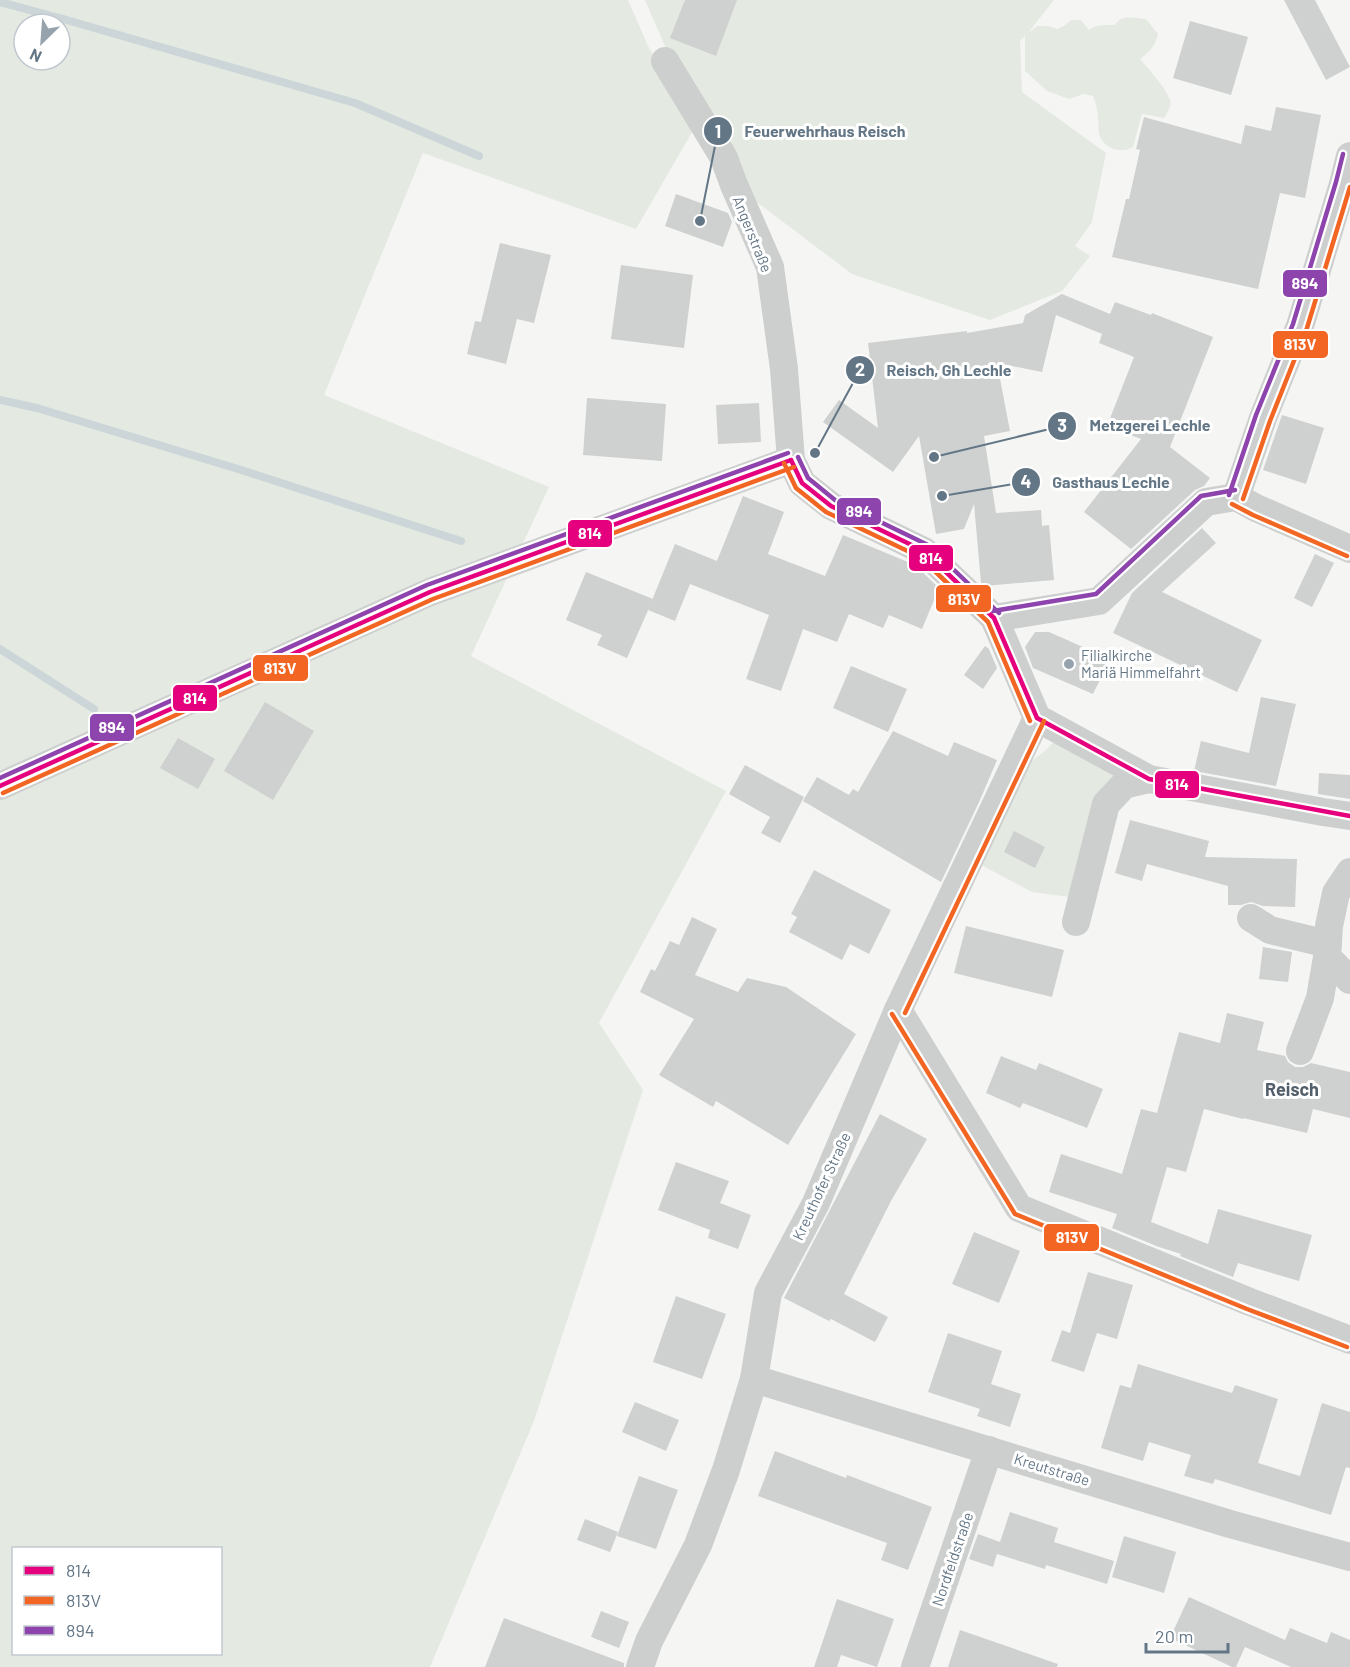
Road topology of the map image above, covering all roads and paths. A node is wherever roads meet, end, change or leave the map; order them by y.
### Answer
1 (665, 61) dead end
2 (1350, 156) edge
3 (791, 460) junction
4 (1236, 497) junction
5 (1350, 549) edge
6 (994, 618) junction
7 (1037, 718) junction
8 (1149, 779) junction
9 (0, 786) edge
10 (1350, 816) edge
11 (1350, 872) edge
12 (1251, 918) dead end
13 (1076, 922) dead end
14 (1327, 951) junction
15 (1350, 980) edge
16 (898, 1010) junction
17 (1300, 1051) dead end
18 (1350, 1340) edge
19 (754, 1379) junction
20 (989, 1450) junction
21 (1350, 1557) edge
22 (640, 1667) edge
23 (915, 1667) edge

1 - 3 street, Angerstraße
2 - 4 street
3 - 6 street
3 - 9 street
4 - 5 street
4 - 6 street
6 - 7 street
7 - 8 street
7 - 16 street, Kreuthofer Straße
8 - 10 street
8 - 13 street
11 - 14 street
12 - 14 street
14 - 15 street
14 - 17 street
16 - 18 street
16 - 19 street, Kreuthofer Straße
19 - 20 street, Kreutstraße
19 - 22 street, Kreuthofer Straße
20 - 21 street, Kreutstraße
20 - 23 street, Nordfeldstraße

